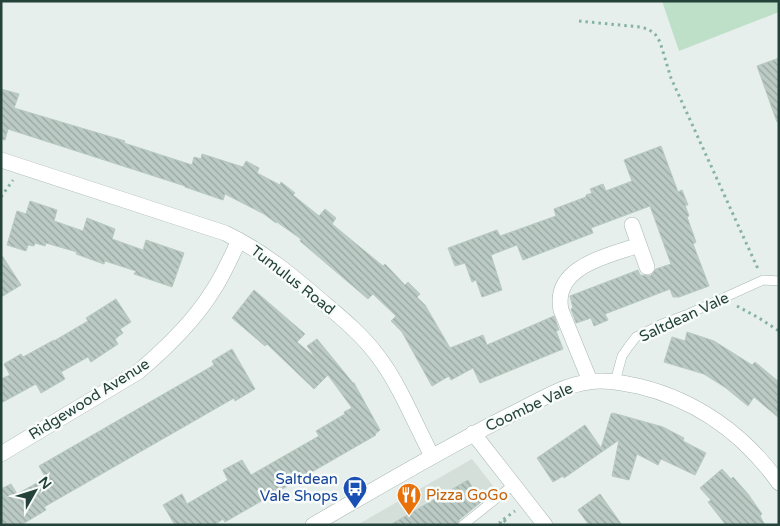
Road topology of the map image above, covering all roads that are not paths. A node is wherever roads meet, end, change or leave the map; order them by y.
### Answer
1 (3, 165) edge
2 (632, 225) dead end
3 (239, 240) junction
4 (639, 245) junction
5 (647, 267) dead end
6 (779, 281) edge
7 (590, 381) junction
8 (615, 382) junction
9 (473, 434) junction
10 (1, 454) edge
11 (432, 456) junction
12 (779, 483) edge
13 (513, 485) junction
14 (314, 524) edge
15 (464, 525) edge
16 (545, 525) edge

1 - 3 street, Tumulus Road
2 - 4 street
3 - 10 street, Ridgewood Avenue
3 - 11 street, Tumulus Road
4 - 5 street
4 - 7 street
6 - 8 lane, Saltdean Vale
7 - 8 street, Coombe Vale
7 - 9 street, Coombe Vale
8 - 12 street, Coombe Vale
9 - 11 street, Coombe Vale
9 - 13 street
11 - 14 street
13 - 15 lane
13 - 16 street

